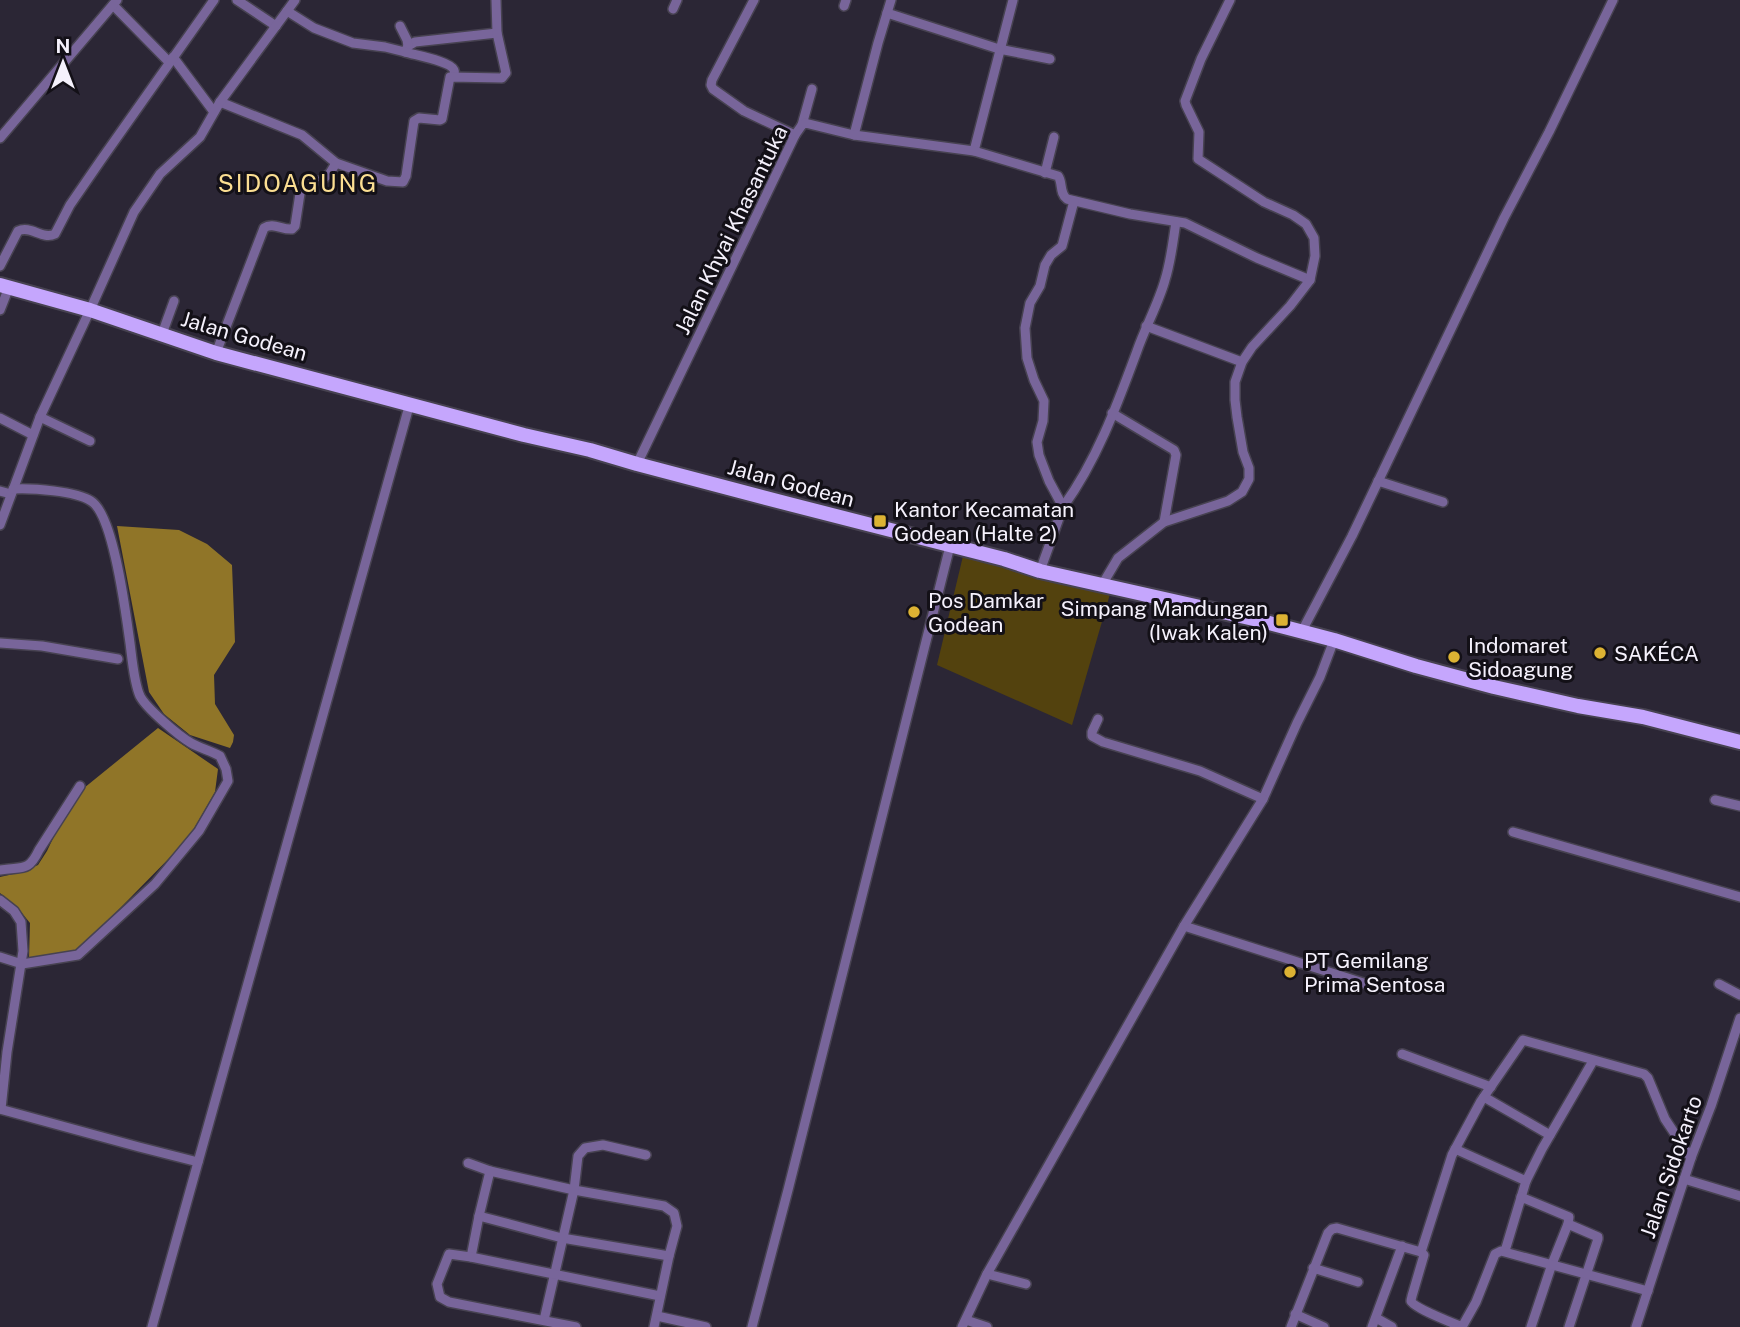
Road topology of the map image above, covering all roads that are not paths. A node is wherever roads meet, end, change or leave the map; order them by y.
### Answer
1 (214, 0) edge
2 (237, 0) edge
3 (295, 0) edge
4 (496, 0) edge
5 (754, 0) edge
6 (891, 0) edge
7 (1013, 0) edge
8 (1230, 0) edge
9 (1613, 0) edge
10 (115, 2) edge
11 (287, 11) junction
12 (887, 13) junction
13 (276, 26) junction
14 (400, 26) dead end
15 (497, 33) junction
16 (406, 49) junction
17 (999, 49) junction
18 (171, 60) junction
19 (1050, 60) dead end
20 (454, 76) junction
21 (812, 89) dead end
22 (220, 102) junction
23 (214, 112) junction
24 (802, 125) junction
25 (796, 135) junction
26 (854, 135) junction
27 (1054, 137) dead end
28 (0, 138) edge
29 (974, 151) junction
30 (336, 163) junction
31 (1045, 173) junction
32 (1074, 201) junction
33 (1177, 222) junction
34 (0, 266) edge
35 (1310, 279) junction
36 (4, 286) edge
37 (174, 301) dead end
38 (0, 310) edge
39 (90, 310) junction
40 (1146, 326) junction
41 (162, 334) junction
42 (216, 353) junction
43 (1242, 362) junction
44 (410, 403) junction
45 (1112, 413) junction
46 (40, 417) junction
47 (0, 418) edge
48 (33, 435) junction
49 (90, 441) dead end
50 (637, 464) junction
51 (1378, 481) junction
52 (0, 491) edge
53 (12, 492) junction
54 (1444, 502) dead end
55 (1063, 507) junction
56 (1164, 522) junction
57 (0, 525) edge
58 (950, 546) junction
59 (1041, 571) junction
60 (1102, 585) junction
61 (1303, 631) junction
62 (1334, 640) junction
63 (0, 643) edge
64 (118, 659) dead end
65 (1098, 719) dead end
66 (1740, 742) edge
67 (80, 786) dead end
68 (1263, 799) junction
69 (1715, 800) dead end
70 (1740, 806) edge
71 (1513, 832) dead end
72 (0, 870) edge
73 (1740, 897) edge
74 (0, 900) edge
75 (1184, 926) junction
76 (0, 957) edge
77 (22, 964) junction
78 (1719, 985) dead end
79 (1378, 988) dead end
80 (1740, 995) edge
81 (1740, 1018) edge
82 (4, 1051) edge
83 (1402, 1054) dead end
84 (1593, 1061) junction
85 (1491, 1087) junction
86 (1484, 1097) junction
87 (1, 1109) edge
88 (1550, 1135) junction
89 (1455, 1149) junction
90 (646, 1155) dead end
91 (1691, 1158) junction
92 (198, 1162) junction
93 (468, 1163) dead end
94 (490, 1171) junction
95 (1684, 1179) junction
96 (1526, 1181) junction
97 (574, 1190) junction
98 (1740, 1196) edge
99 (1521, 1197) junction
100 (479, 1216) junction
101 (1568, 1224) junction
102 (562, 1238) junction
103 (1402, 1246) junction
104 (1505, 1251) junction
105 (1421, 1252) junction
106 (669, 1256) junction
107 (471, 1257) junction
108 (1552, 1264) junction
109 (1313, 1268) junction
110 (1586, 1273) junction
111 (987, 1274) junction
112 (555, 1275) junction
113 (1357, 1282) dead end
114 (1026, 1284) dead end
115 (1648, 1290) junction
116 (660, 1296) junction
117 (1295, 1314) junction
118 (657, 1315) junction
119 (544, 1320) junction
120 (1374, 1322) edge
121 (964, 1324) edge
122 (152, 1327) edge
123 (576, 1327) edge
124 (654, 1327) edge
125 (706, 1327) edge
126 (752, 1327) edge
127 (987, 1327) edge
128 (1291, 1327) edge
129 (1324, 1327) edge
130 (1392, 1327) edge
131 (1462, 1327) edge
132 (1531, 1327) edge
133 (1569, 1327) edge
134 (1636, 1327) edge

1 - 18 street
2 - 13 street
3 - 11 street
4 - 15 street
5 - 25 street
6 - 12 street
7 - 17 street
8 - 35 street
9 - 51 street
10 - 18 street
10 - 28 street
11 - 13 street
11 - 16 street
12 - 17 street
12 - 26 street
13 - 22 street
14 - 16 street
15 - 16 street
15 - 20 street
16 - 20 street
17 - 19 street
17 - 29 street
18 - 23 street
18 - 34 street
20 - 30 street
21 - 24 street
22 - 23 street
22 - 30 street
23 - 39 street
24 - 25 street, Jalan Khyai Khasantuka
24 - 26 street, Jalan Khyai Khasantuka
25 - 50 street, Jalan Khyai Khasantuka
26 - 29 street, Jalan Khyai Khasantuka
27 - 31 street
29 - 31 street, Jalan Khyai Khasantuka
30 - 42 street
31 - 32 street
32 - 33 street
32 - 55 street
33 - 35 street
33 - 40 street
35 - 43 street
36 - 38 street
36 - 39 main road, Jalan Godean
37 - 41 street
39 - 41 main road, Jalan Godean
39 - 46 street
40 - 43 street
40 - 45 street
41 - 42 main road, Jalan Godean
42 - 44 main road, Jalan Godean
43 - 56 street
44 - 50 main road, Jalan Godean
44 - 92 street
45 - 55 street
45 - 56 street
46 - 48 street
46 - 49 street
47 - 48 street
48 - 53 street
50 - 58 main road, Jalan Godean
51 - 54 street
51 - 61 street
52 - 53 street
53 - 57 street
53 - 77 street
55 - 59 street
56 - 60 street
58 - 59 main road, Jalan Godean
58 - 126 street
59 - 60 main road, Jalan Godean
60 - 61 main road, Jalan Godean
61 - 62 main road, Jalan Godean
62 - 66 main road, Jalan Godean
62 - 68 street
63 - 64 street
65 - 68 street
67 - 72 street
68 - 75 street
69 - 70 street
71 - 73 street
74 - 77 street
75 - 79 street
75 - 111 street
76 - 77 street
77 - 82 street
78 - 80 street
81 - 91 street, Jalan Sidokarto
82 - 87 street
83 - 85 street
84 - 85 street
84 - 88 street
84 - 91 street
85 - 86 street
86 - 88 street
86 - 89 street
87 - 92 street
88 - 96 street
89 - 96 street
89 - 105 street
90 - 97 street
91 - 95 street, Jalan Sidokarto
92 - 122 street
93 - 94 street
94 - 97 street
94 - 100 street
95 - 98 street
95 - 115 street, Jalan Sidokarto
96 - 99 street
97 - 102 street
97 - 106 street
99 - 101 street
99 - 104 street
100 - 102 street
100 - 107 street
101 - 108 street
101 - 110 street
102 - 106 street
102 - 112 street
103 - 105 street
103 - 109 street
103 - 120 street
104 - 108 street
104 - 131 street
105 - 131 street
106 - 116 street
107 - 112 street
107 - 119 street
108 - 110 street
108 - 132 street
109 - 113 street
109 - 117 street
110 - 115 street
110 - 133 street
111 - 114 street
111 - 121 street
112 - 116 street
112 - 119 street
115 - 134 street, Jalan Sidokarto
116 - 118 street
117 - 128 street
117 - 129 street
118 - 124 street
118 - 125 street
119 - 123 street
120 - 130 street
121 - 127 street

